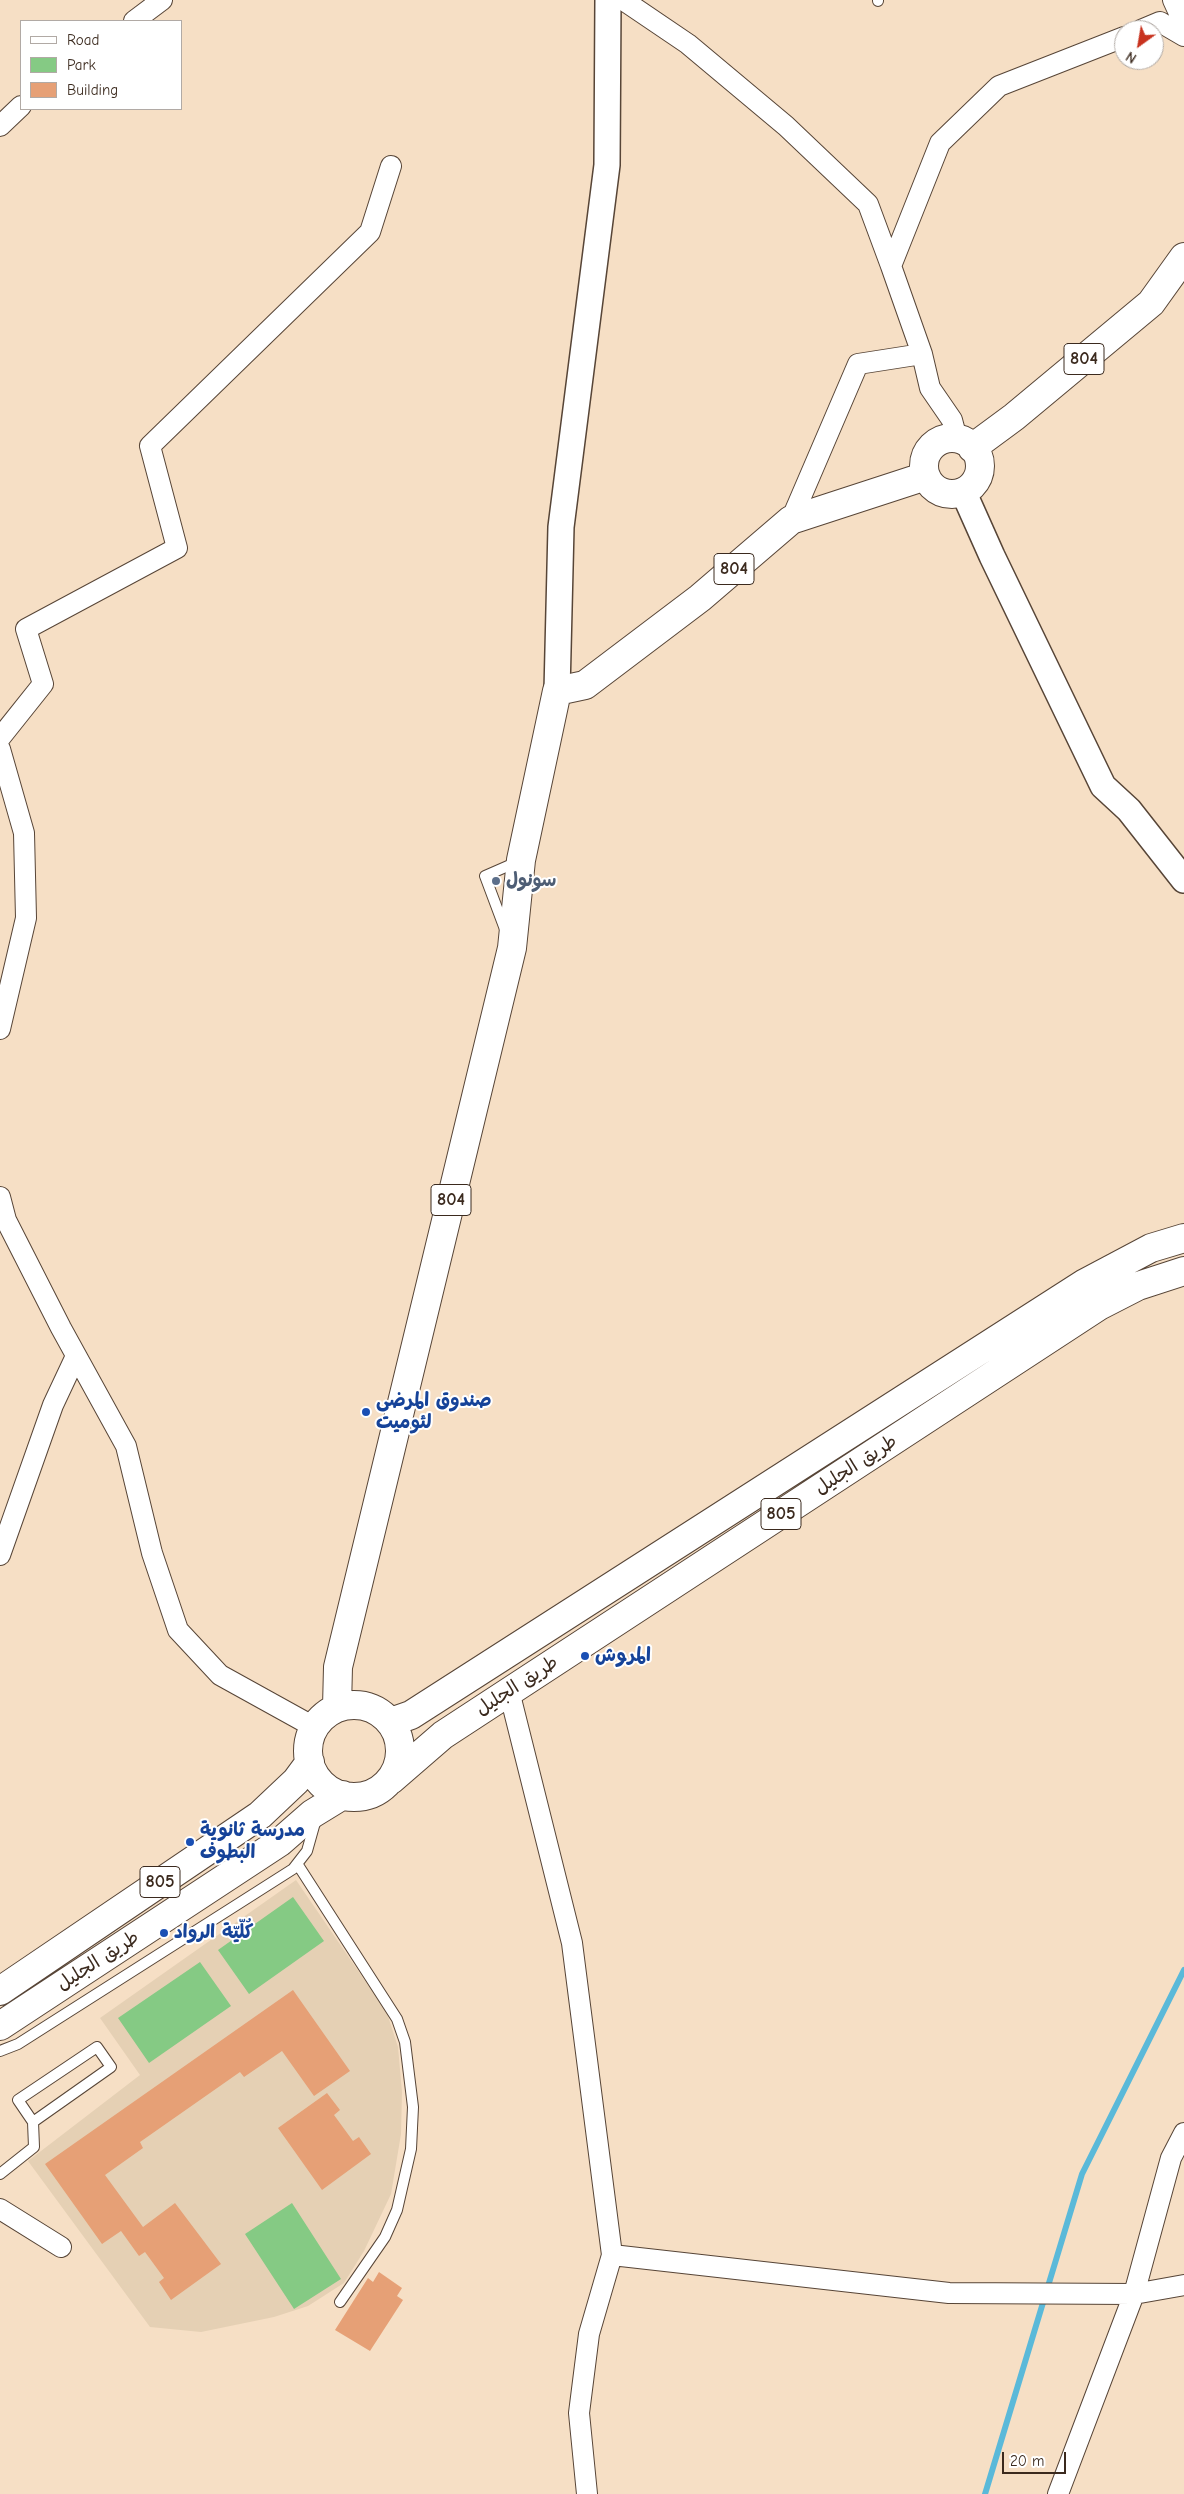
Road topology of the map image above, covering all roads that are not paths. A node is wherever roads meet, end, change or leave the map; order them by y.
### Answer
1 (162, 0) edge
2 (608, 0) edge
3 (623, 0) edge
4 (1172, 0) edge
5 (135, 20) edge
6 (1164, 24) edge
7 (1184, 24) edge
8 (1184, 36) edge
9 (1114, 41) edge
10 (20, 107) edge
11 (0, 126) edge
12 (391, 166) dead end
13 (1184, 257) edge
14 (891, 266) junction
15 (922, 354) junction
16 (965, 444) junction
17 (926, 476) junction
18 (963, 492) junction
19 (790, 520) junction
20 (557, 691) junction
21 (0, 738) edge
22 (0, 749) edge
23 (1184, 880) edge
24 (0, 1029) edge
25 (0, 1197) edge
26 (1184, 1238) edge
27 (1184, 1271) edge
28 (76, 1356) junction
29 (0, 1554) edge
30 (510, 1691) junction
31 (337, 1707) junction
32 (391, 1722) junction
33 (314, 1727) junction
34 (310, 1762) junction
35 (390, 1780) junction
36 (343, 1795) junction
37 (319, 1809) junction
38 (298, 1865) junction
39 (0, 1990) edge
40 (0, 2026) edge
41 (0, 2051) edge
42 (33, 2122) junction
43 (1184, 2133) edge
44 (0, 2174) edge
45 (0, 2209) edge
46 (61, 2247) dead end
47 (612, 2255) junction
48 (1184, 2285) edge
49 (1134, 2294) junction
50 (340, 2302) dead end
51 (587, 2494) edge
52 (1058, 2494) edge

1 - 5 street
2 - 20 street
3 - 14 street
4 - 7 street
6 - 8 street
9 - 14 street
10 - 11 street
12 - 21 street
13 - 16 main road, 804
14 - 15 street
15 - 16 street
15 - 19 street
16 - 17 main road, 804
16 - 18 main road
17 - 18 main road
17 - 19 main road, 804
18 - 23 street
19 - 20 main road, 804
20 - 31 main road, 804
22 - 24 street
25 - 28 street
26 - 32 main road, طريق الجليل / 805
27 - 30 main road, طريق الجليل / 805
28 - 29 street
28 - 33 street
30 - 35 main road, طريق الجليل / 805
30 - 47 street
31 - 32 main road
31 - 33 main road
32 - 35 main road
33 - 34 main road, 805
34 - 36 main road, 805
34 - 39 main road, طريق الجليل / 805
35 - 36 main road, 805
36 - 37 main road, طريق الجليل / 805
37 - 38 lane
37 - 40 main road, طريق الجليل / 805
38 - 41 lane
38 - 50 lane
42 - 42 lane
42 - 44 lane
43 - 49 street
45 - 46 street
47 - 49 street
47 - 51 street
48 - 49 street
49 - 52 street

